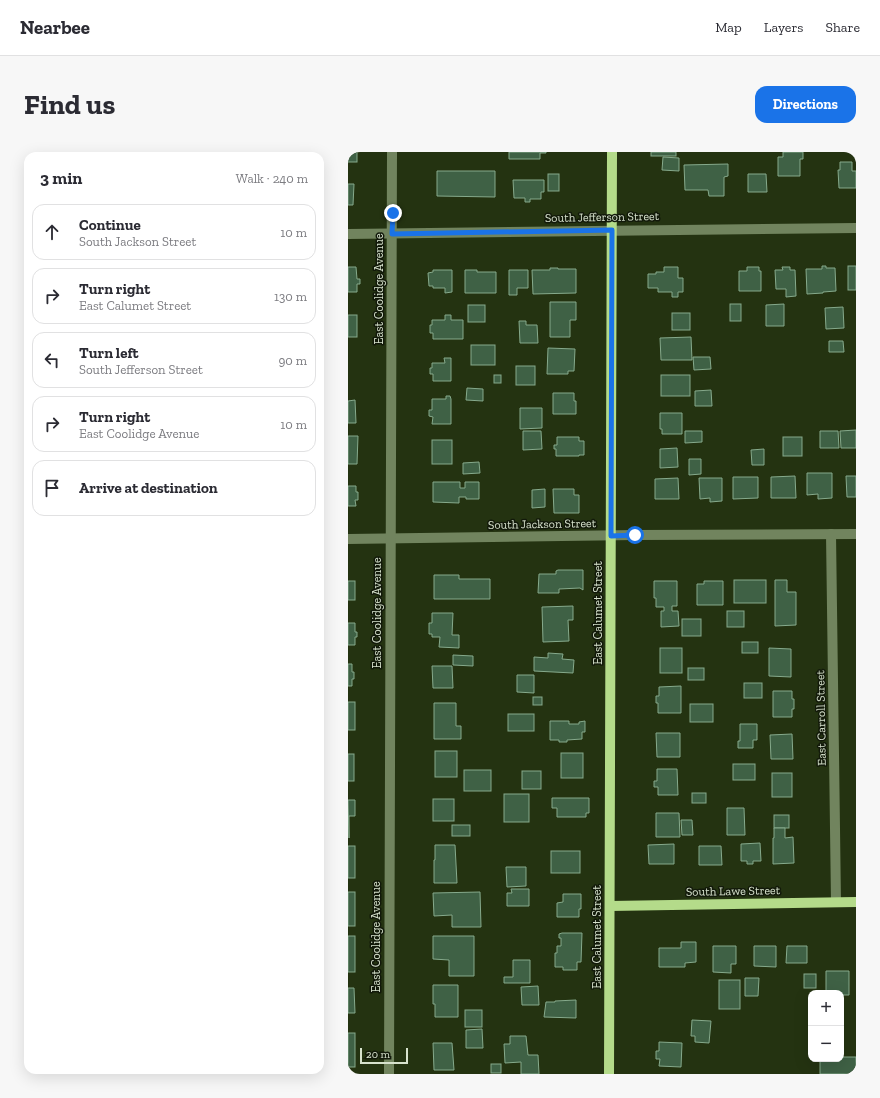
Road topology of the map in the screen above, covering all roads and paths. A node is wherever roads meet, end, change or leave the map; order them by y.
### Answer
1 (392, 152) edge
2 (612, 152) edge
3 (856, 228) edge
4 (612, 230) junction
5 (348, 234) edge
6 (392, 234) junction
7 (831, 534) junction
8 (856, 534) edge
9 (611, 536) junction
10 (391, 539) junction
11 (348, 540) edge
12 (836, 902) junction
13 (856, 902) edge
14 (610, 906) junction
15 (389, 1074) edge
16 (609, 1074) edge

1 - 6 street, East Coolidge Avenue
2 - 4 main road, East Calumet Street
3 - 4 street, South Jefferson Street
4 - 6 street, South Jefferson Street
4 - 9 main road, East Calumet Street
5 - 6 street, South Jefferson Street
6 - 10 street, East Coolidge Avenue
7 - 8 street, South Jackson Street
7 - 9 street, South Jackson Street
7 - 12 street, East Carroll Street
9 - 10 street, South Jackson Street
9 - 14 main road, East Calumet Street
10 - 11 street, South Jackson Street
10 - 15 street, East Coolidge Avenue
12 - 13 main road, South Lawe Street
12 - 14 main road, South Lawe Street
14 - 16 main road, East Calumet Street

